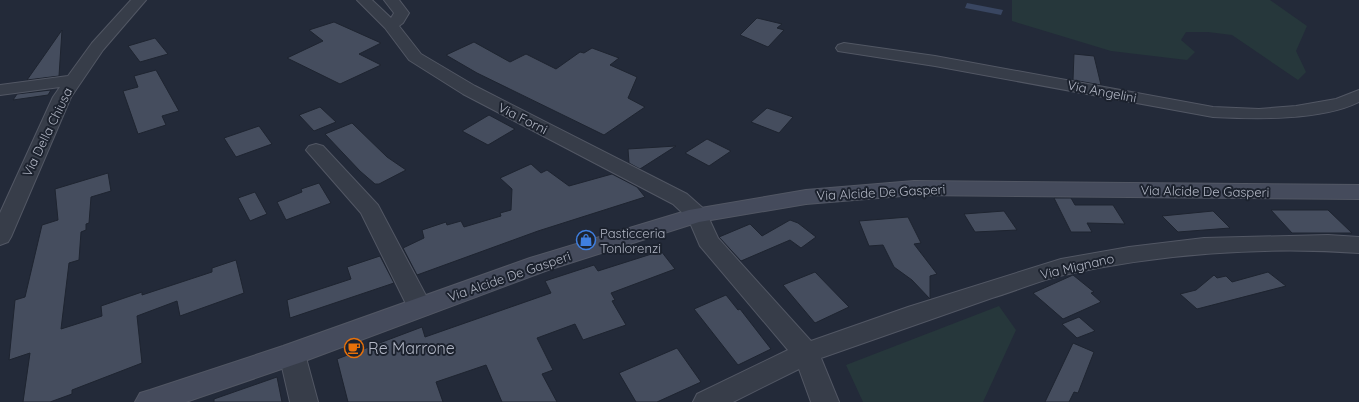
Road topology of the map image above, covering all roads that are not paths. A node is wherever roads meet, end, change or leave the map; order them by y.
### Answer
1 (139, 0) edge
2 (364, 0) edge
3 (391, 0) edge
4 (390, 25) junction
5 (844, 48) dead end
6 (72, 80) junction
7 (0, 90) edge
8 (1359, 95) edge
9 (316, 150) dead end
10 (1359, 192) edge
11 (697, 215) junction
12 (0, 237) edge
13 (1359, 244) edge
14 (420, 307) junction
15 (806, 353) junction
16 (292, 354) junction
17 (150, 402) edge
18 (304, 402) edge
19 (707, 402) edge
20 (825, 402) edge

1 - 6 street, Via Della Chiusa
2 - 4 street, Via Forni
3 - 4 street
4 - 11 street, Via Forni
5 - 8 street, Via Angelini
6 - 7 street
6 - 12 street, Via Della Chiusa
9 - 14 street
10 - 11 main road, Via Alcide De Gasperi
11 - 14 main road, Via Alcide De Gasperi
11 - 15 street
13 - 15 street, Via Mignano
14 - 16 main road, Via Alcide De Gasperi
15 - 19 street, Via Mignano
15 - 20 street
16 - 17 main road, Via Alcide De Gasperi
16 - 18 street

